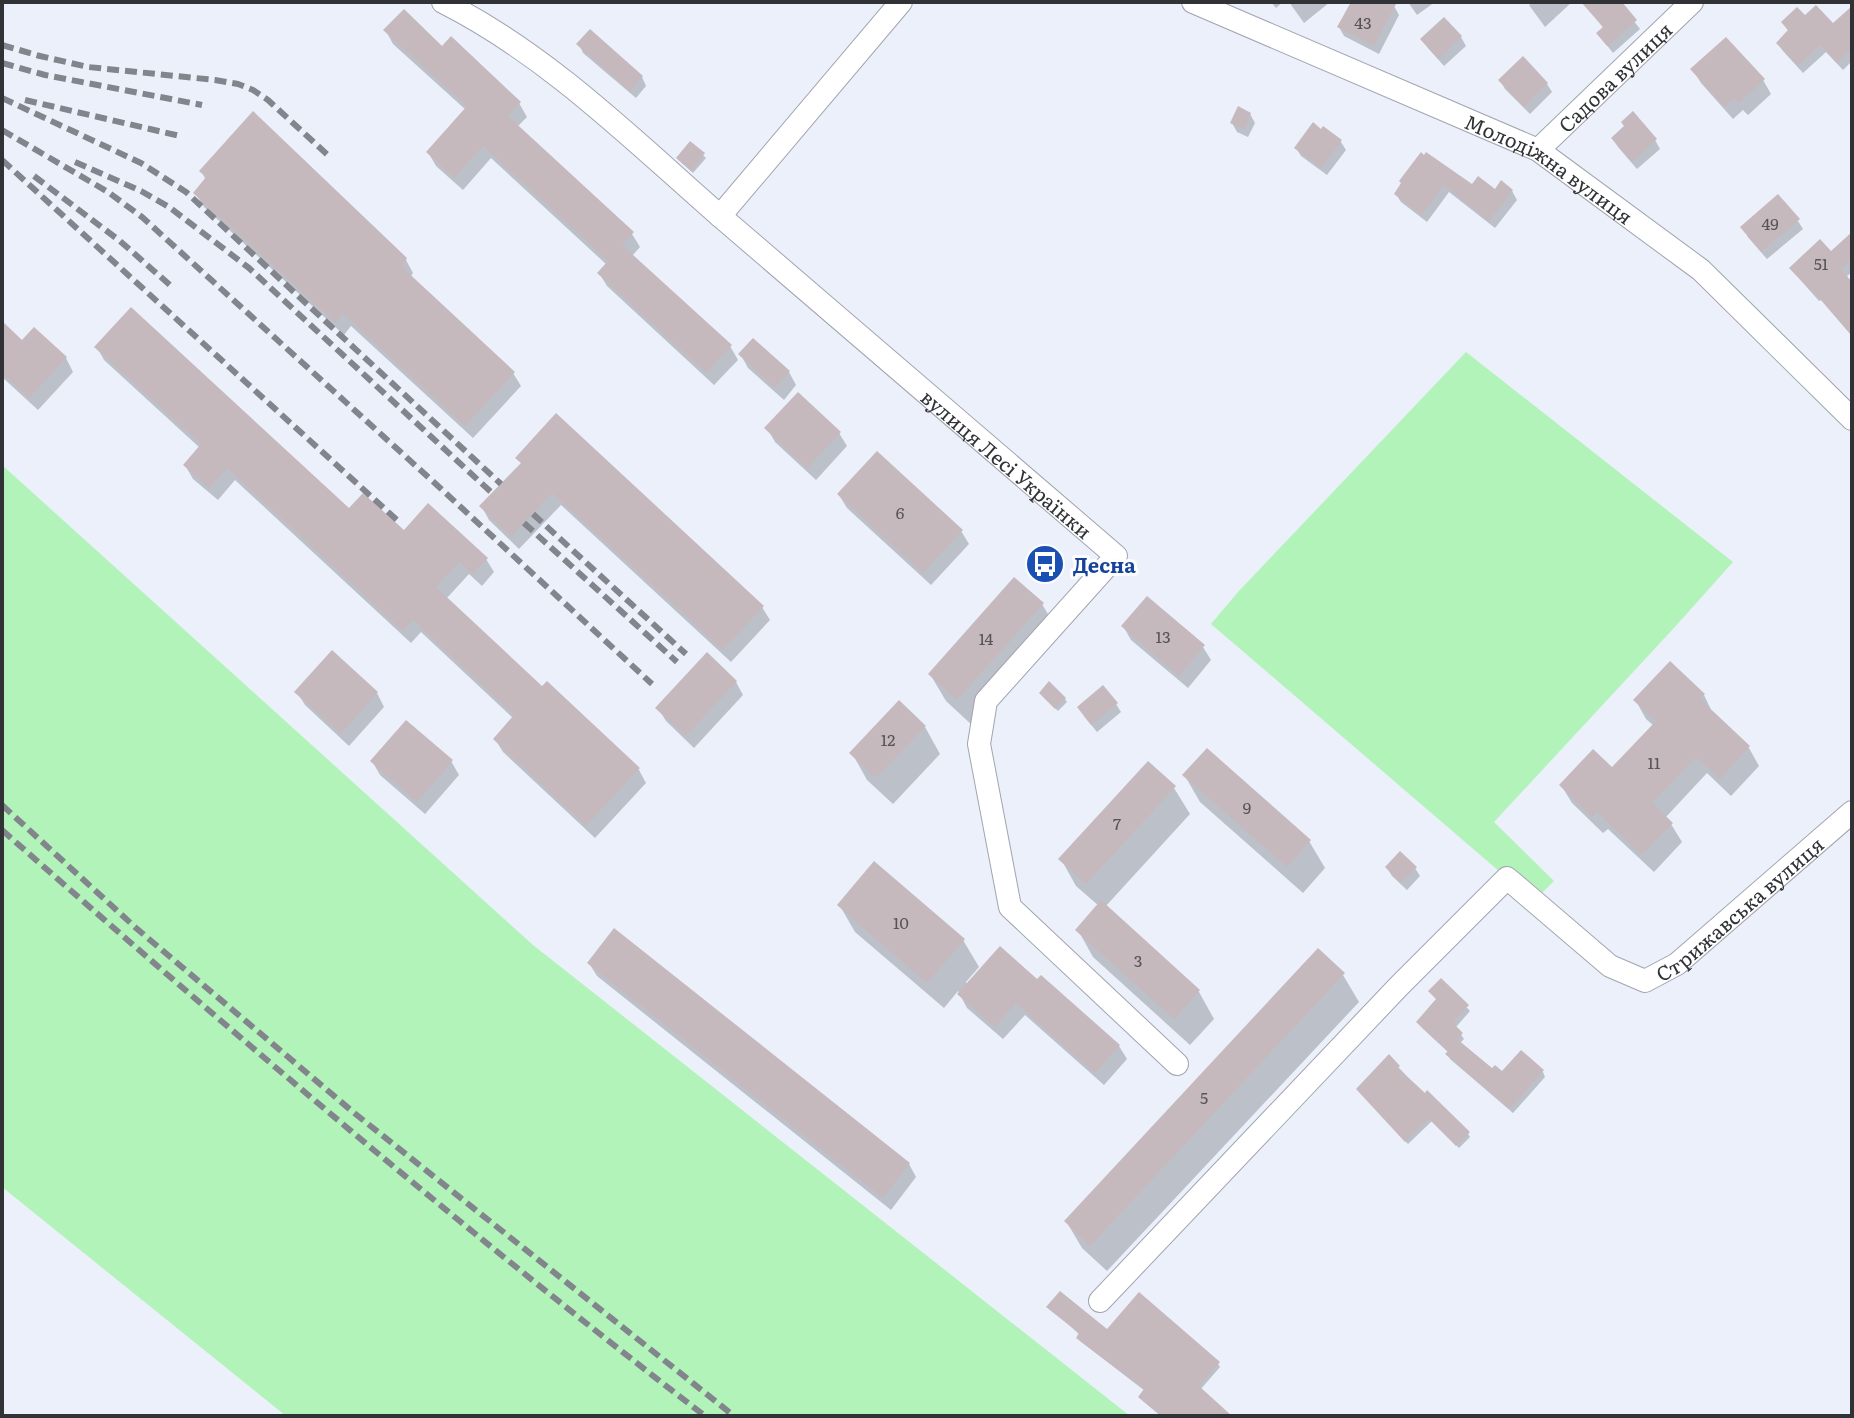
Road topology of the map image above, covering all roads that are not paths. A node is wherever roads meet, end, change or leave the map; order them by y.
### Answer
1 (443, 2) edge
2 (901, 2) edge
3 (1193, 2) edge
4 (1692, 2) edge
5 (1538, 150) junction
6 (720, 216) junction
7 (1852, 419) edge
8 (1852, 812) edge
9 (1177, 1064) dead end
10 (1100, 1301) dead end

1 - 6 street, вулиця Лесі Українки
2 - 6 street
3 - 5 street, Молодіжна вулиця
4 - 5 street, Садова вулиця
5 - 7 street, Молодіжна вулиця
6 - 9 street, вулиця Лесі Українки
8 - 10 street, Стрижавська вулиця

